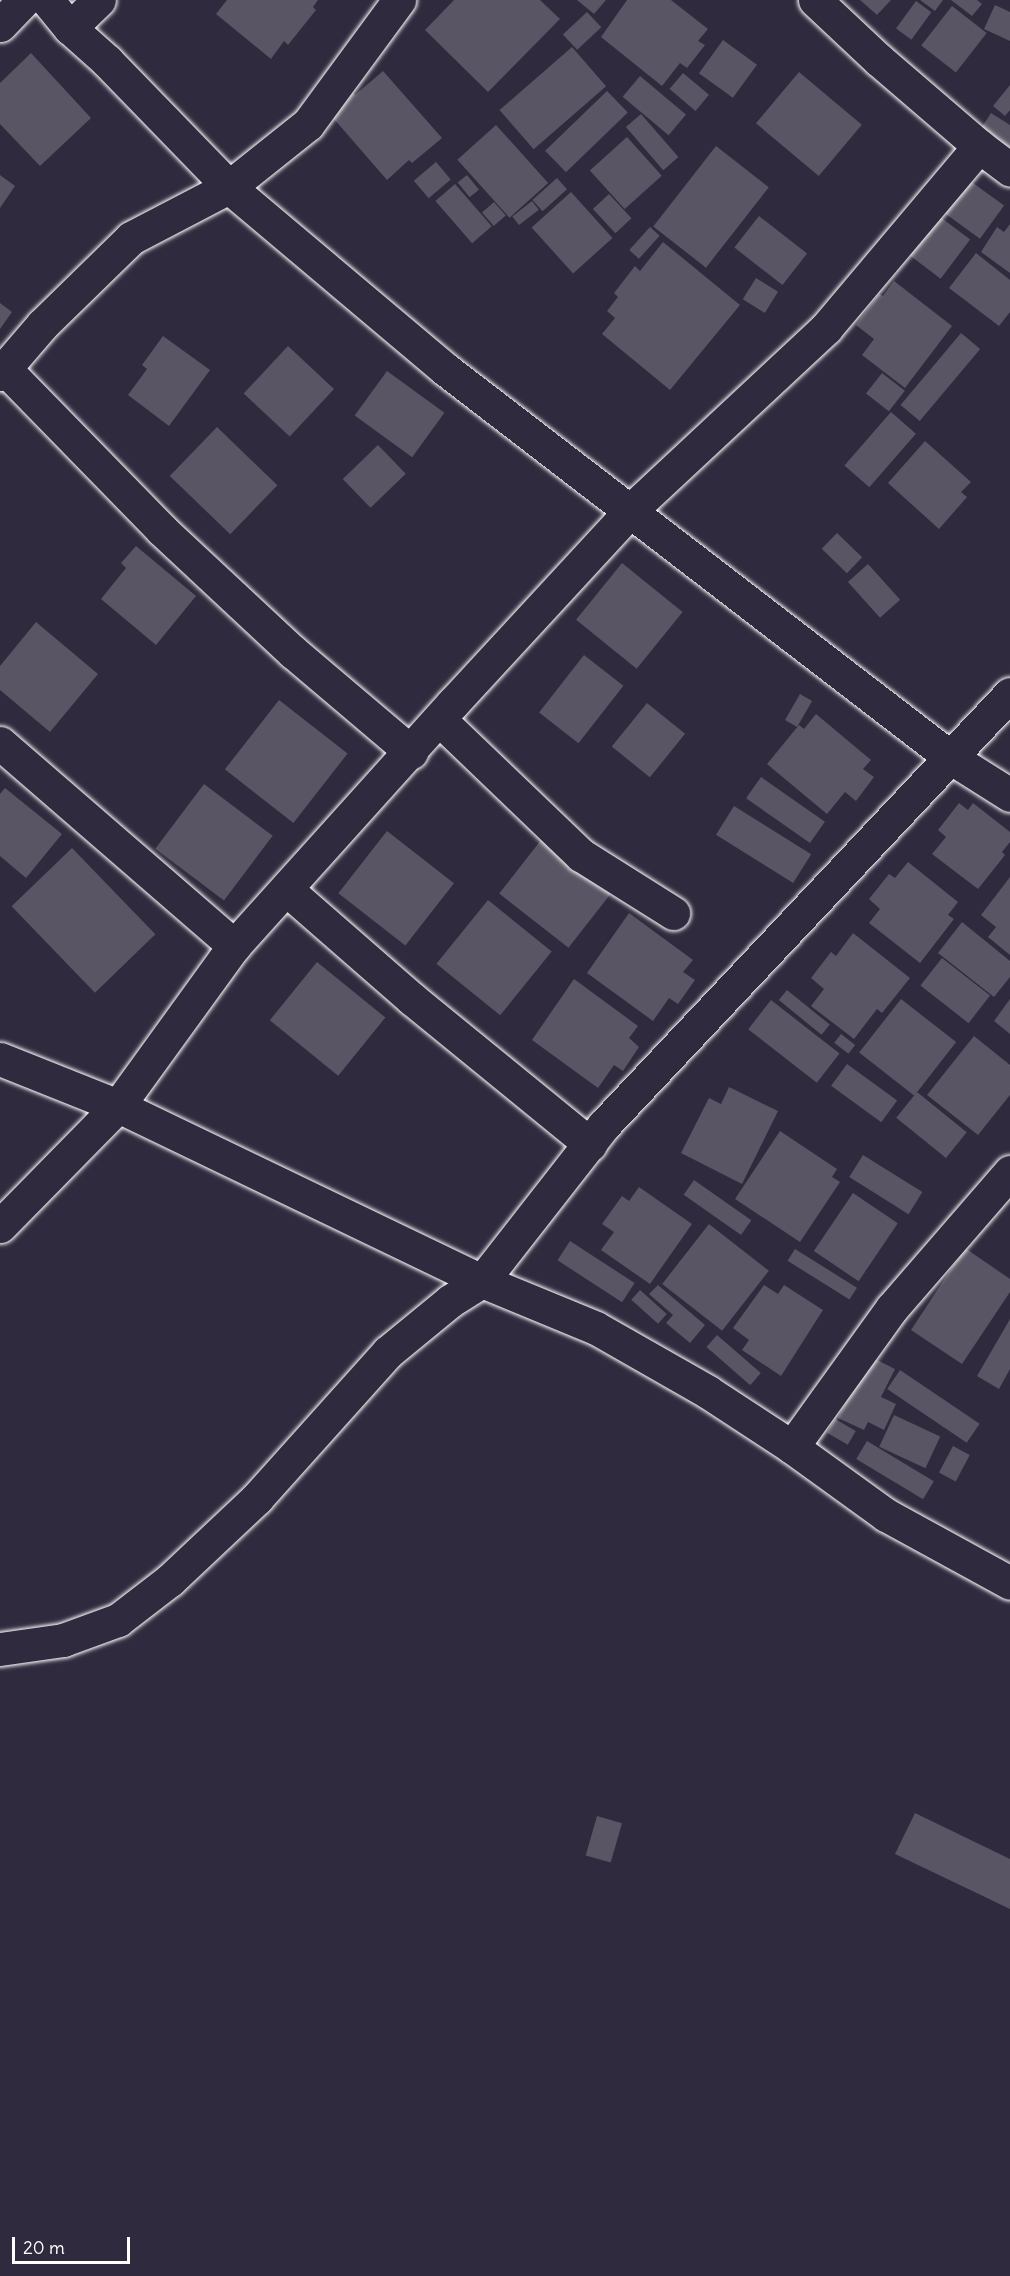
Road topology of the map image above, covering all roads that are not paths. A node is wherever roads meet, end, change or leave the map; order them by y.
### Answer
1 (24, 0) edge
2 (47, 0) edge
3 (99, 0) edge
4 (399, 0) edge
5 (815, 0) edge
6 (0, 25) edge
7 (70, 28) junction
8 (979, 146) junction
9 (1010, 169) edge
10 (229, 187) junction
11 (2, 371) edge
12 (631, 510) junction
13 (1010, 694) edge
14 (439, 719) junction
15 (0, 743) edge
16 (411, 752) junction
17 (950, 758) junction
18 (1010, 795) edge
19 (286, 889) junction
20 (673, 913) dead end
21 (234, 946) junction
22 (0, 1059) edge
23 (118, 1106) junction
24 (590, 1144) junction
25 (1010, 1172) edge
26 (0, 1226) edge
27 (482, 1281) junction
28 (792, 1447) junction
29 (1010, 1583) edge
30 (0, 1648) edge

1 - 6 street
2 - 7 street
3 - 7 street
4 - 10 street
5 - 8 street
7 - 10 street
8 - 9 street
8 - 12 street
10 - 11 street
10 - 12 street
11 - 16 street
12 - 14 street
12 - 17 street
13 - 17 street
14 - 16 street
14 - 20 street
15 - 21 street
16 - 19 street
17 - 18 street
17 - 24 street
19 - 21 street
19 - 24 street
21 - 23 street
22 - 23 street
23 - 26 street
23 - 27 street
24 - 27 street
25 - 28 street
27 - 28 street
27 - 30 street
28 - 29 street

